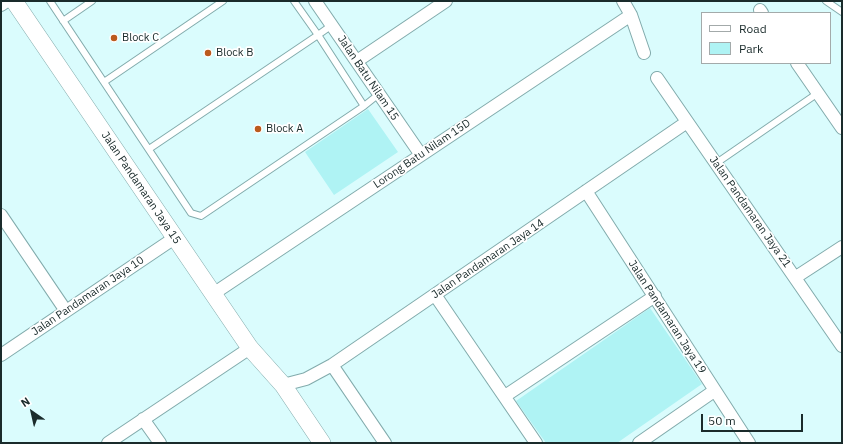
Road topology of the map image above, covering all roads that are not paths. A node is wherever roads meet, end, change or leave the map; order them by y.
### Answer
1 (7, 1) edge
2 (14, 1) edge
3 (50, 1) edge
4 (92, 1) edge
5 (223, 1) edge
6 (294, 1) edge
7 (315, 1) edge
8 (446, 1) edge
9 (622, 1) edge
10 (826, 1) edge
11 (1, 5) edge
12 (842, 12) edge
13 (632, 15) junction
14 (63, 21) junction
15 (332, 25) junction
16 (318, 35) junction
17 (644, 52) dead end
18 (357, 61) junction
19 (798, 64) edge
20 (658, 78) dead end
21 (104, 82) junction
22 (818, 92) junction
23 (379, 94) junction
24 (364, 106) junction
25 (687, 122) junction
26 (842, 128) edge
27 (149, 149) junction
28 (421, 155) junction
29 (716, 164) junction
30 (586, 191) junction
31 (1, 215) edge
32 (176, 238) junction
33 (842, 247) edge
34 (796, 278) junction
35 (213, 294) junction
36 (435, 295) junction
37 (655, 296) junction
38 (66, 312) junction
39 (842, 346) edge
40 (250, 348) junction
41 (1, 355) edge
42 (332, 365) junction
43 (283, 386) junction
44 (714, 391) junction
45 (504, 396) junction
46 (143, 420) junction
47 (108, 443) edge
48 (160, 443) edge
49 (322, 443) edge
50 (385, 443) edge
51 (536, 443) edge
52 (639, 443) edge
53 (749, 443) edge

1 - 11 street
2 - 32 main road, Jalan Pandamaran Jaya 15
3 - 14 lane
4 - 14 lane
5 - 21 lane
6 - 16 lane
7 - 15 street, Jalan Batu Nilam 15
8 - 18 street
9 - 13 street
10 - 12 lane
13 - 17 street
13 - 28 street, Lorong Batu Nilam 15D
14 - 21 lane
15 - 16 lane
15 - 18 street, Jalan Batu Nilam 15
16 - 24 lane
16 - 27 lane
18 - 23 street, Jalan Batu Nilam 15
19 - 22 street
20 - 25 street, Jalan Pandamaran Jaya 21
21 - 27 lane
22 - 26 street
22 - 29 lane
23 - 24 lane
23 - 28 street, Jalan Batu Nilam 15
24 - 27 lane
25 - 29 street, Jalan Pandamaran Jaya 21
25 - 30 street, Jalan Pandamaran Jaya 14
28 - 35 street, Lorong Batu Nilam 15D
29 - 34 street, Jalan Pandamaran Jaya 21
30 - 36 street, Jalan Pandamaran Jaya 14
30 - 37 street, Jalan Pandamaran Jaya 19
31 - 38 street
32 - 35 main road, Jalan Pandamaran Jaya 15
32 - 38 street, Jalan Pandamaran Jaya 10
33 - 34 street
34 - 39 street, Jalan Pandamaran Jaya 21
35 - 40 main road, Jalan Pandamaran Jaya 15
36 - 42 street, Jalan Pandamaran Jaya 14
36 - 45 street
37 - 44 street, Jalan Pandamaran Jaya 19
37 - 45 street
38 - 41 street, Jalan Pandamaran Jaya 10
40 - 43 main road, Jalan Pandamaran Jaya 15
40 - 46 street
42 - 43 street, Jalan Pandamaran Jaya 14
42 - 50 street
43 - 49 main road, Jalan Pandamaran Jaya 15
44 - 52 street
44 - 53 street, Jalan Pandamaran Jaya 19
45 - 51 street
46 - 47 street
46 - 48 street

